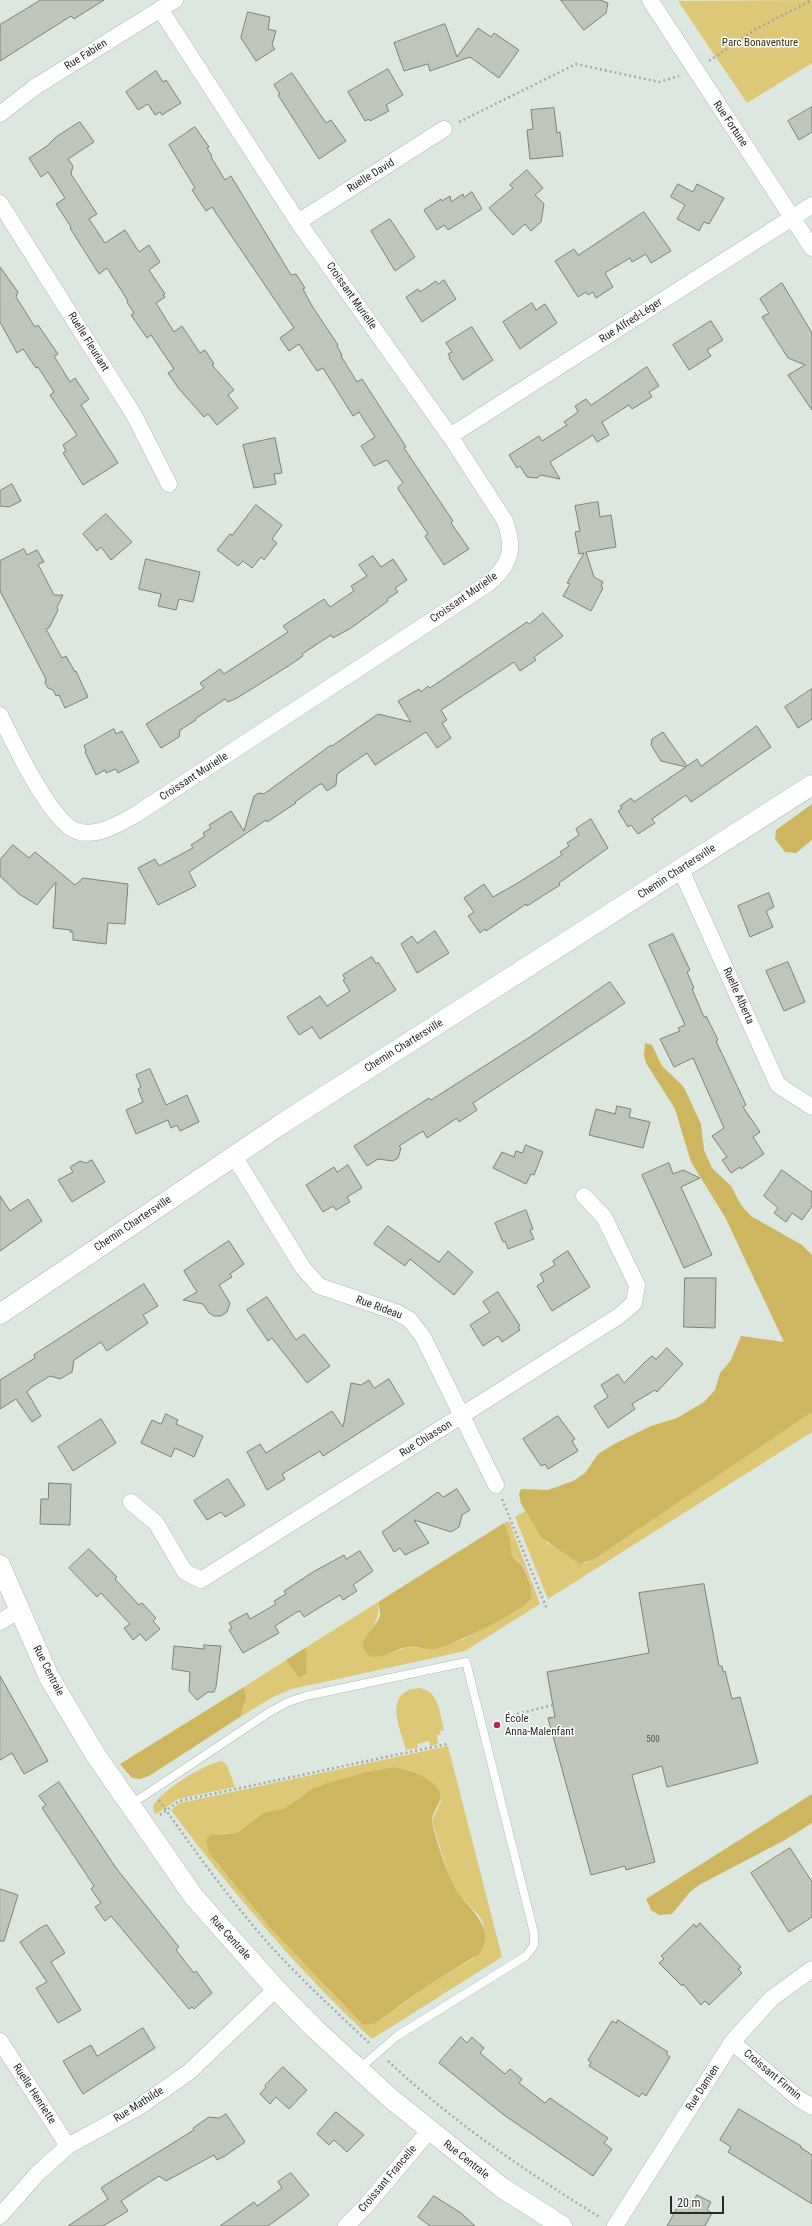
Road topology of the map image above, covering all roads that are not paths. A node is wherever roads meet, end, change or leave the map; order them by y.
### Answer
1 (175, 0) edge
2 (650, 0) edge
3 (160, 9) junction
4 (0, 114) edge
5 (444, 129) road end
6 (0, 203) edge
7 (812, 205) edge
8 (792, 218) junction
9 (298, 222) junction
10 (812, 248) edge
11 (450, 436) junction
12 (169, 484) dead end
13 (0, 716) edge
14 (812, 785) edge
15 (681, 870) junction
16 (812, 1107) edge
17 (234, 1156) junction
18 (584, 1196) dead end
19 (0, 1314) edge
20 (462, 1416) junction
21 (496, 1486) road end
22 (131, 1502) dead end
23 (0, 1565) edge
24 (19, 1610) junction
25 (0, 1622) edge
26 (130, 1805) junction
27 (812, 1969) edge
28 (276, 1989) junction
29 (0, 2041) edge
30 (732, 2042) junction
31 (359, 2069) junction
32 (812, 2107) edge
33 (429, 2130) junction
34 (68, 2146) junction
35 (0, 2216) edge
36 (611, 2224) edge
37 (346, 2226) edge
38 (562, 2226) edge

1 - 3 street, Rue Fabien
2 - 8 street, Rue Fortune
3 - 4 street, Rue Fabien
3 - 9 street, Croissant Murielle
5 - 9 street, Ruelle David
6 - 12 street, Ruelle Fleuriant
7 - 8 street, Rue Alfred-Léger
8 - 10 street, Rue Fortune
8 - 11 street, Rue Alfred-Léger
9 - 11 street, Croissant Murielle
11 - 13 street, Croissant Murielle
14 - 15 street, Chemin Chartersville
15 - 16 street, Ruelle Alberta
15 - 17 street, Chemin Chartersville
17 - 19 street, Chemin Chartersville
17 - 20 street, Rue Rideau
18 - 20 street, Rue Chiasson
20 - 21 street, Rue Rideau
20 - 22 street, Rue Chiasson
23 - 24 street, Rue Centrale
24 - 25 street
24 - 26 street, Rue Centrale
26 - 28 street, Rue Centrale
26 - 31 lane
27 - 30 street, Rue Damien
28 - 31 street, Rue Centrale
28 - 34 street, Rue Mathilde
29 - 34 street, Ruelle Henriette
30 - 32 street, Croissant Firmin
30 - 36 street, Rue Damien
31 - 33 street, Rue Centrale
33 - 37 street, Croissant Francelle
33 - 38 street, Rue Centrale
34 - 35 street, Rue Mathilde

